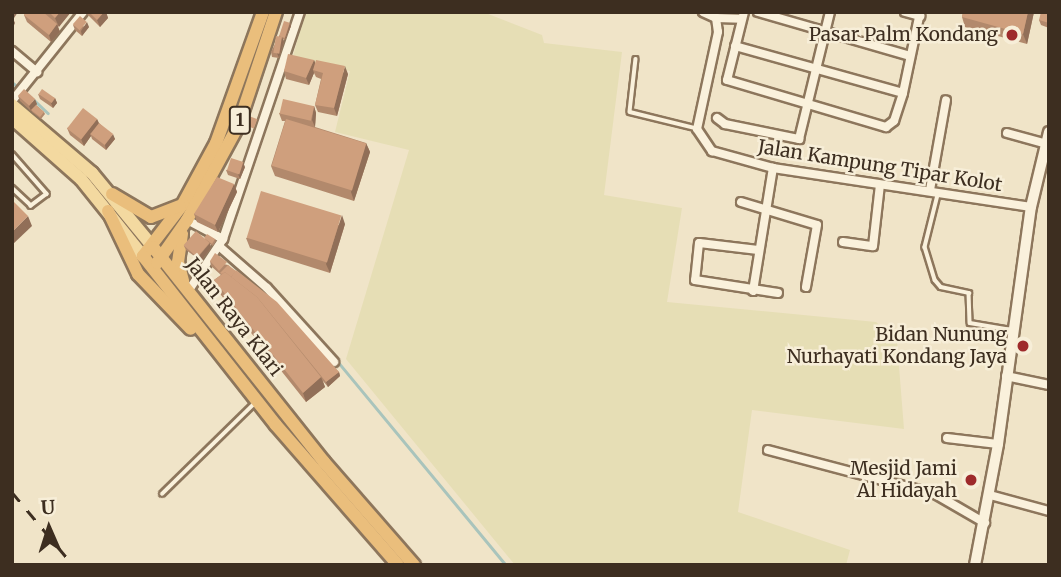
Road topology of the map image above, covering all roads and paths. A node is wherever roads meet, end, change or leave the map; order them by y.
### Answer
1 (83, 12) edge
2 (263, 12) edge
3 (276, 12) edge
4 (300, 12) edge
5 (703, 12) edge
6 (758, 12) edge
7 (830, 12) edge
8 (905, 12) edge
9 (920, 14) edge
10 (742, 15) edge
11 (716, 18) junction
12 (826, 33) junction
13 (735, 46) junction
14 (12, 51) edge
15 (910, 56) junction
16 (636, 59) dead end
17 (817, 69) junction
18 (37, 72) junction
19 (903, 93) junction
20 (17, 97) edge
21 (946, 100) dead end
22 (808, 103) junction
23 (12, 118) edge
24 (717, 118) dead end
25 (697, 129) junction
26 (1049, 132) edge
27 (1007, 133) dead end
28 (1047, 144) junction
29 (12, 154) edge
30 (773, 168) junction
31 (880, 186) junction
32 (12, 188) edge
33 (934, 190) junction
34 (112, 194) junction
35 (741, 202) dead end
36 (183, 204) junction
37 (1031, 207) junction
38 (765, 208) junction
39 (107, 211) junction
40 (187, 220) junction
41 (843, 242) dead end
42 (222, 243) junction
43 (758, 250) junction
44 (148, 252) junction
45 (162, 258) junction
46 (152, 268) junction
47 (186, 287) junction
48 (806, 287) dead end
49 (753, 291) junction
50 (778, 293) dead end
51 (1012, 330) junction
52 (219, 355) junction
53 (334, 362) edge
54 (1006, 376) junction
55 (1049, 385) edge
56 (257, 402) junction
57 (947, 438) dead end
58 (998, 444) junction
59 (768, 450) dead end
60 (162, 494) dead end
61 (990, 495) junction
62 (1049, 512) edge
63 (985, 523) junction
64 (398, 565) edge
65 (414, 565) edge
66 (975, 565) edge

1 - 18 street
2 - 36 highway, 1
3 - 40 highway, 1
4 - 42 street
5 - 11 street
6 - 12 street
7 - 12 street
8 - 9 street
9 - 15 street
10 - 11 street
10 - 13 street
11 - 25 street
12 - 15 street
12 - 17 street
13 - 17 street
13 - 22 street
14 - 18 street
15 - 19 street
16 - 25 lane
17 - 19 street
17 - 22 street
18 - 20 street
19 - 22 street
20 - 34 main road, Jalan Raya Klari
21 - 33 street
22 - 24 street
23 - 39 main road, Jalan Raya Klari
25 - 30 street, Jalan Kampung Tipar Kolot
26 - 28 street
27 - 28 street
28 - 37 street
29 - 32 lane
30 - 31 street, Jalan Kampung Tipar Kolot
30 - 38 street
31 - 33 street, Jalan Kampung Tipar Kolot
31 - 41 street
33 - 37 street, Jalan Kampung Tipar Kolot
33 - 51 lane
34 - 36 highway
34 - 44 main road, Jalan Raya Klari
35 - 38 street
36 - 44 highway, 1
37 - 51 street
38 - 43 street
38 - 48 street
39 - 44 main road, Jalan Raya Klari
39 - 52 highway
40 - 42 street
40 - 45 highway, 1
40 - 47 highway
42 - 47 street
42 - 53 street
43 - 49 street
43 - 49 street
44 - 45 highway, Jalan Raya Klari
44 - 46 highway, Jalan Raya Klari
45 - 46 highway, 1
45 - 47 highway, Jalan Raya Klari
46 - 52 highway, Jalan Raya Klari
47 - 65 highway, Jalan Raya Klari
49 - 50 street
51 - 54 street
52 - 56 highway, Jalan Raya Klari
54 - 55 street
54 - 58 street
56 - 60 lane
56 - 64 highway, Jalan Raya Klari
57 - 58 street
58 - 61 street
59 - 63 street
61 - 62 street
61 - 63 street
63 - 66 street

